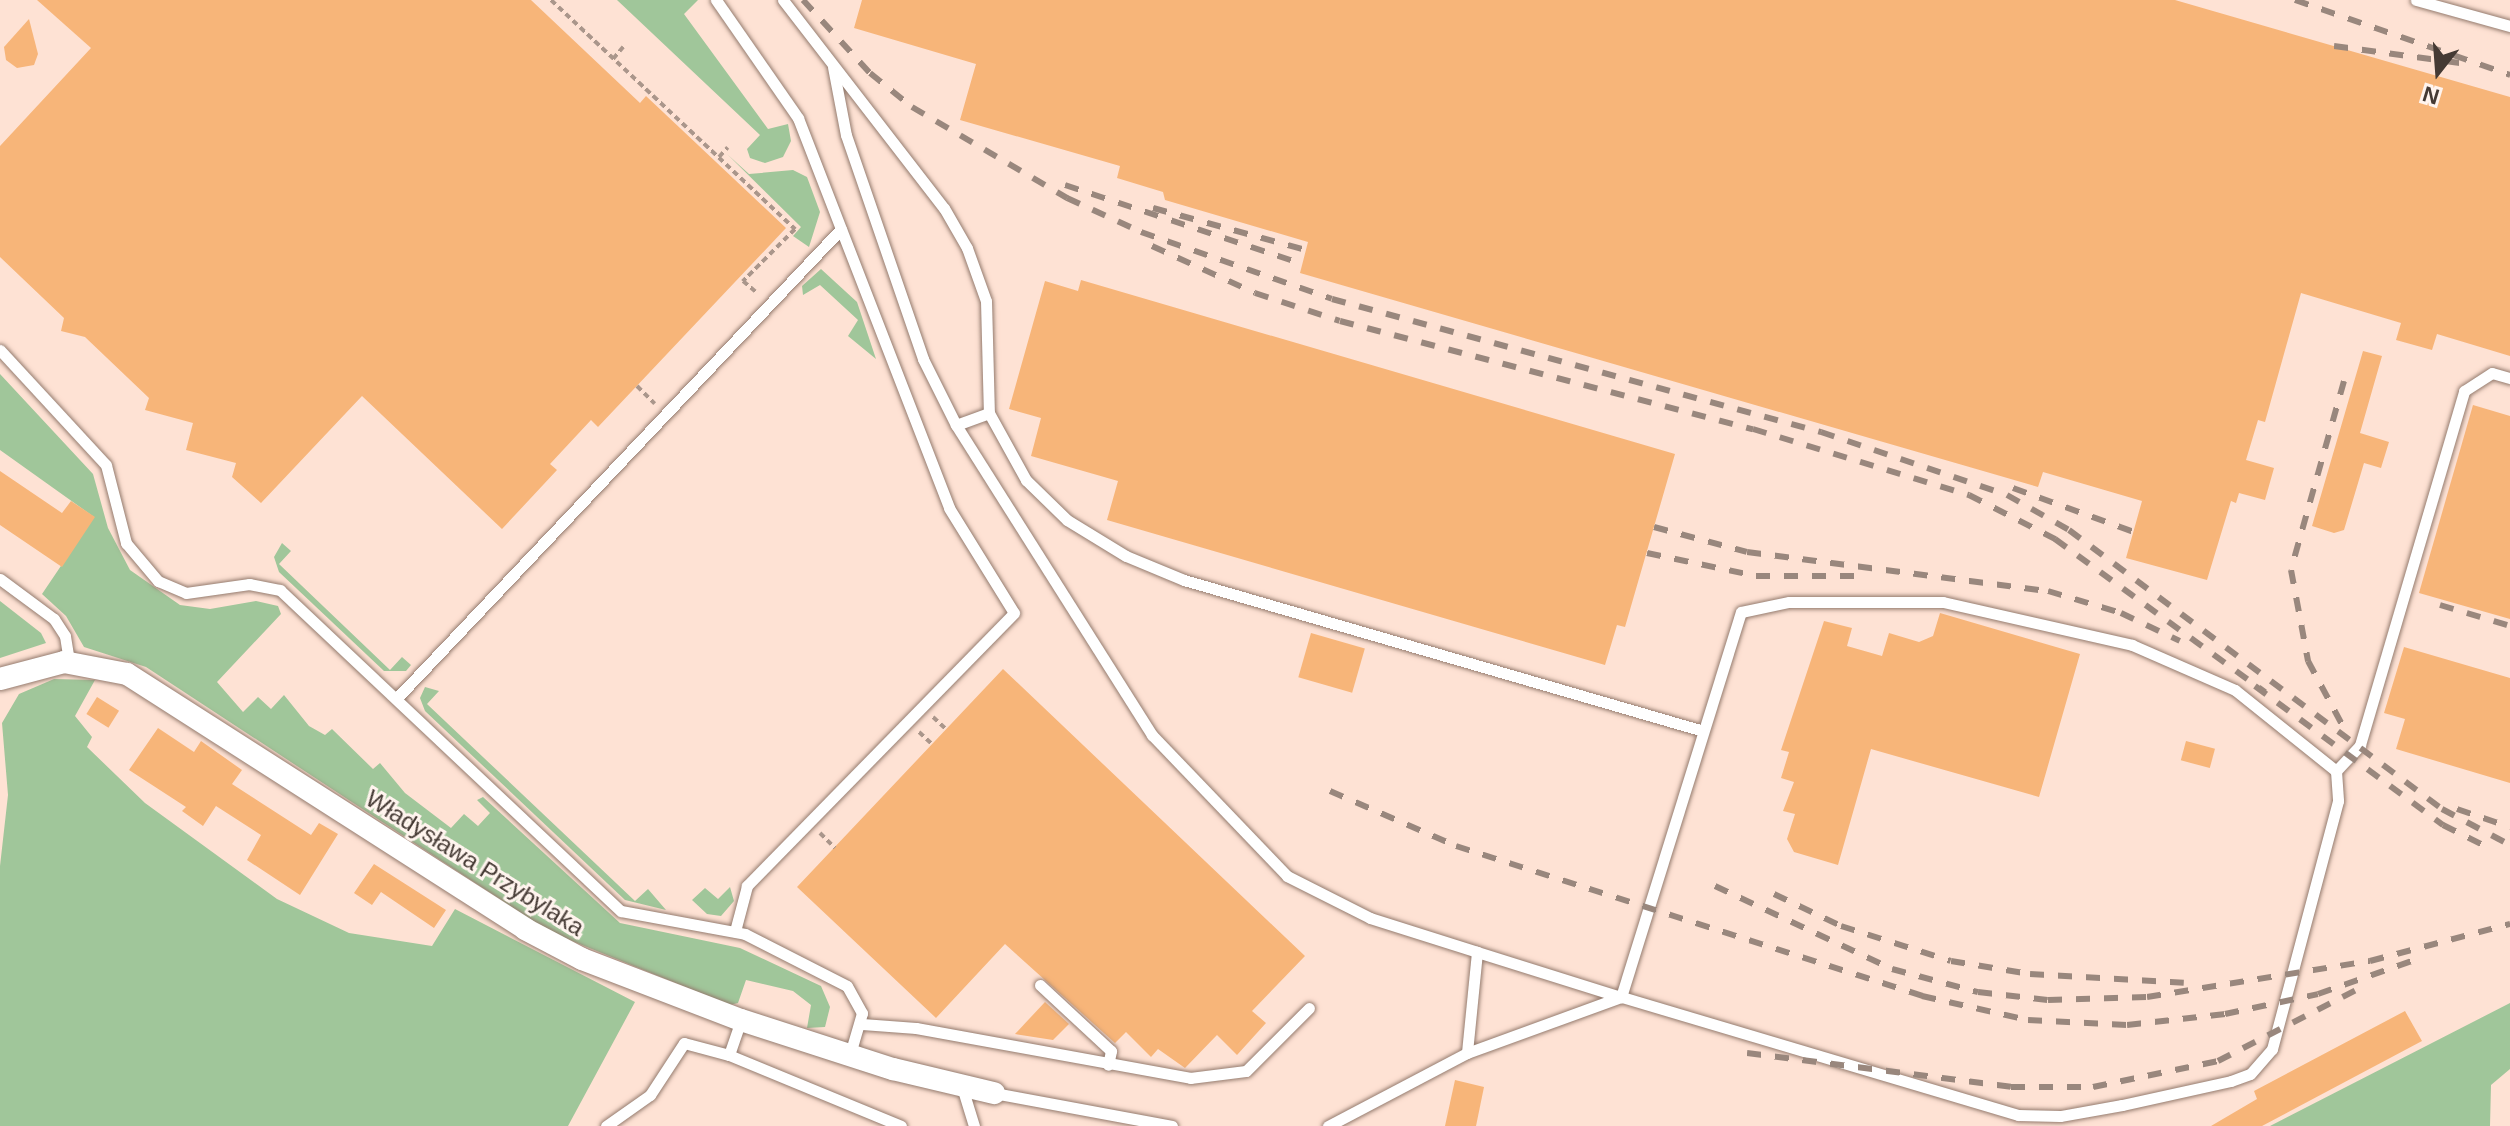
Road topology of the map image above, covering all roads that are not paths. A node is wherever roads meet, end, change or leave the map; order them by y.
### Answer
1 (716, 0) edge
2 (783, 0) edge
3 (2416, 0) edge
4 (2510, 26) edge
5 (832, 64) junction
6 (841, 229) junction
7 (0, 350) edge
8 (2510, 378) edge
9 (989, 413) junction
10 (956, 425) junction
11 (0, 579) edge
12 (69, 662) junction
13 (0, 679) edge
14 (396, 699) junction
15 (1700, 730) junction
16 (2336, 771) junction
17 (735, 931) junction
18 (1477, 952) junction
19 (1040, 985) dead end
20 (1621, 997) junction
21 (1309, 1008) dead end
22 (741, 1020) junction
23 (862, 1024) junction
24 (1467, 1053) junction
25 (850, 1054) junction
26 (729, 1055) junction
27 (1108, 1065) junction
28 (962, 1087) junction
29 (994, 1093) joint
30 (2017, 1120) edge
31 (606, 1126) edge
32 (901, 1126) edge
33 (974, 1126) edge
34 (1172, 1126) edge
35 (1328, 1126) edge

1 - 6 lane
2 - 5 lane
3 - 4 lane
5 - 9 lane
5 - 10 lane
6 - 14 lane
6 - 17 lane
7 - 14 lane
8 - 16 lane
9 - 10 lane
9 - 15 lane
10 - 18 lane
11 - 12 lane
12 - 13 street, Władysława Przybylaka
12 - 22 street, Władysława Przybylaka
14 - 17 lane
15 - 16 lane
15 - 20 lane
16 - 30 lane
17 - 23 lane
18 - 20 lane
18 - 24 lane
19 - 27 lane
20 - 24 lane
20 - 30 lane
21 - 27 lane
22 - 25 street, Władysława Przybylaka
22 - 26 lane
23 - 25 lane
23 - 27 lane
24 - 35 lane
25 - 28 street, Władysława Przybylaka
26 - 31 lane
26 - 32 lane
28 - 29 street, Władysława Przybylaka
28 - 33 lane
29 - 34 lane

